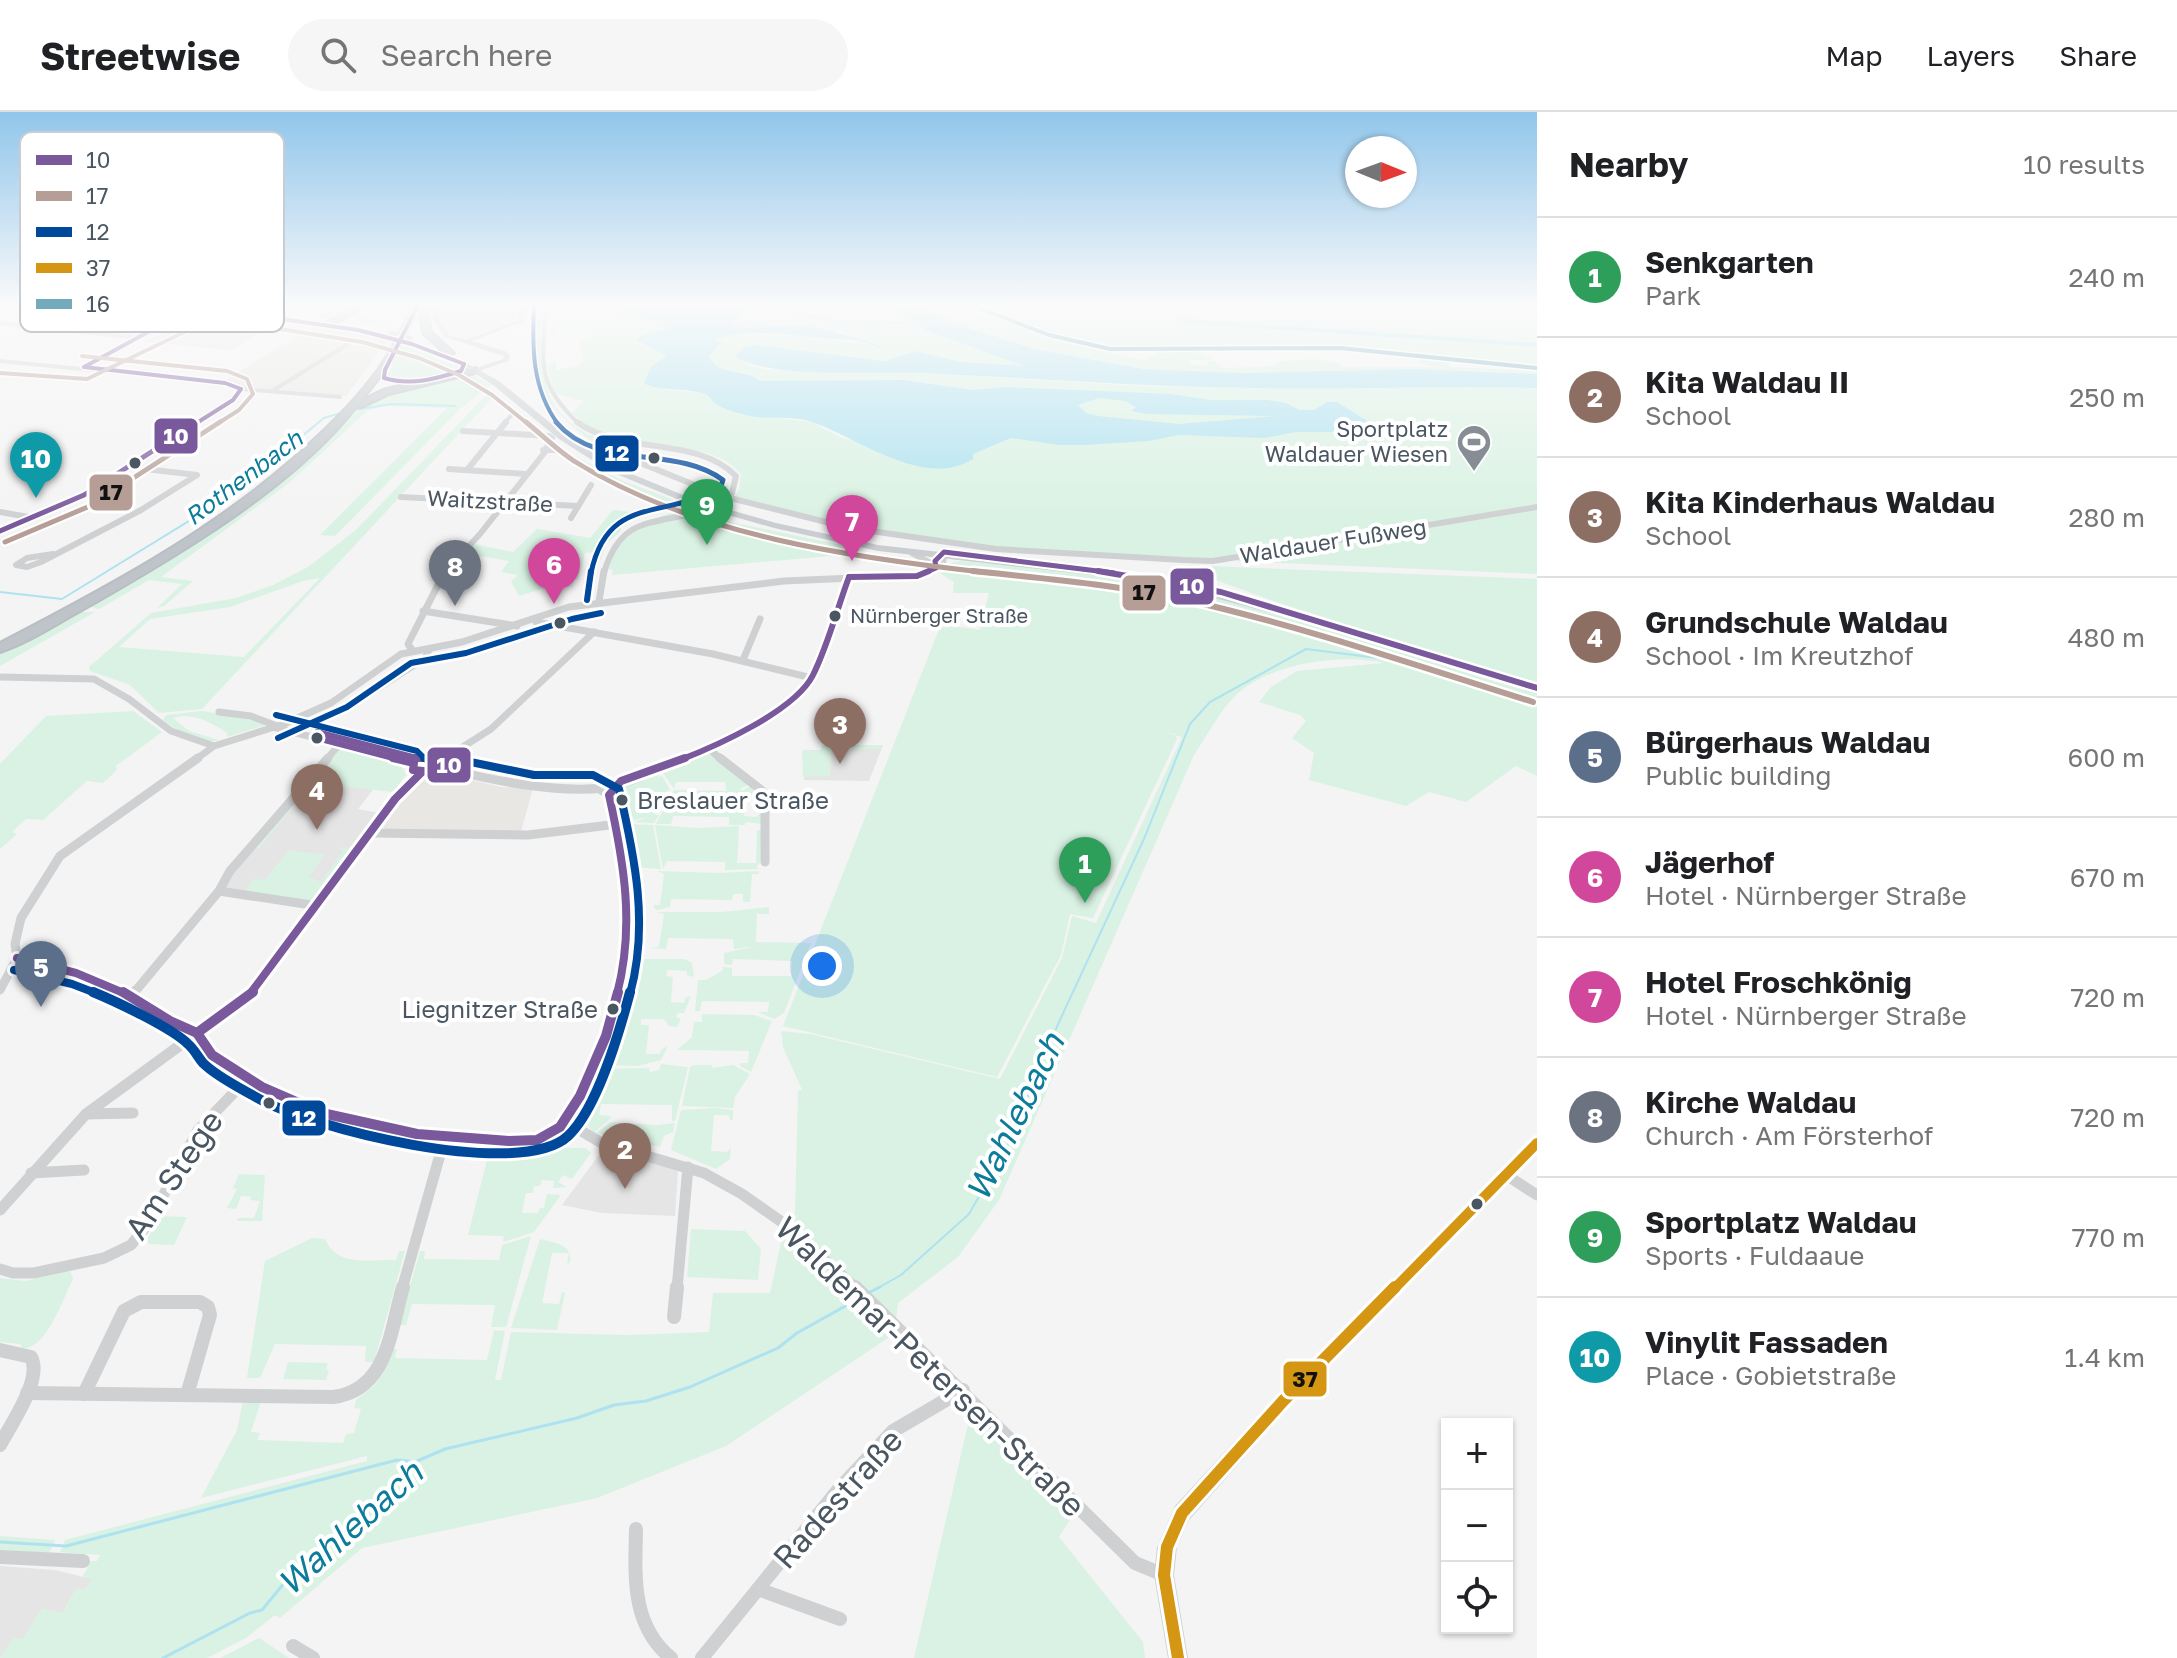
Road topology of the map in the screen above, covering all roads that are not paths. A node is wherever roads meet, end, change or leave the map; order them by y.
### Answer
1 (173, 377) edge
2 (294, 377) edge
3 (371, 377) edge
4 (376, 377) edge
5 (384, 377) edge
6 (431, 377) edge
7 (449, 377) edge
8 (494, 377) edge
9 (494, 377) edge
10 (547, 377) edge
11 (500, 382) junction
12 (241, 389) junction
13 (272, 391) junction
14 (340, 397) dead end
15 (347, 412) junction
16 (514, 412) dead end
17 (463, 431) dead end
18 (497, 433) junction
19 (637, 446) junction
20 (129, 467) junction
21 (449, 469) dead end
22 (467, 470) junction
23 (526, 474) junction
24 (591, 485) dead end
25 (401, 497) dead end
26 (505, 502) junction
27 (578, 506) junction
28 (1537, 507) edge
29 (0, 512) edge
30 (34, 518) junction
31 (571, 518) dead end
32 (0, 531) edge
33 (53, 554) junction
34 (940, 560) junction
35 (849, 577) junction
36 (599, 601) junction
37 (423, 611) junction
38 (760, 619) dead end
39 (533, 621) junction
40 (517, 626) junction
41 (594, 632) junction
42 (0, 645) edge
43 (429, 650) junction
44 (413, 651) junction
45 (743, 660) junction
46 (0, 677) edge
47 (812, 678) junction
48 (357, 687) junction
49 (375, 688) junction
50 (1537, 690) edge
51 (347, 708) dead end
52 (219, 712) dead end
53 (278, 726) junction
54 (342, 741) junction
55 (214, 746) junction
56 (709, 749) junction
57 (447, 757) junction
58 (417, 761) junction
59 (446, 769) junction
60 (421, 773) junction
61 (612, 791) junction
62 (618, 824) junction
63 (370, 833) junction
64 (765, 862) dead end
65 (219, 891) junction
66 (318, 906) junction
67 (17, 958) junction
68 (0, 990) edge
69 (131, 996) junction
70 (197, 1033) junction
71 (247, 1079) junction
72 (574, 1107) junction
73 (133, 1113) dead end
74 (86, 1114) junction
75 (578, 1127) junction
76 (558, 1128) junction
77 (445, 1137) junction
78 (1537, 1143) edge
79 (688, 1167) junction
80 (84, 1170) dead end
81 (31, 1173) junction
82 (1506, 1175) junction
83 (1537, 1195) edge
84 (0, 1210) edge
85 (0, 1269) edge
86 (674, 1317) dead end
87 (0, 1350) edge
88 (963, 1390) junction
89 (27, 1393) junction
90 (84, 1394) junction
91 (187, 1395) junction
92 (0, 1445) edge
93 (636, 1529) dead end
94 (0, 1557) edge
95 (83, 1561) dead end
96 (1164, 1575) junction
97 (758, 1589) junction
98 (840, 1619) dead end
99 (293, 1646) dead end
100 (313, 1658) edge
101 (671, 1658) edge
102 (702, 1658) edge
103 (1178, 1658) edge

1 - 12 street
2 - 13 street
3 - 15 highway
4 - 15 highway
5 - 6 highway
7 - 15 highway
8 - 11 main road
9 - 11 main road
10 - 19 street
11 - 34 main road
11 - 34 main road
12 - 13 street
12 - 20 street
13 - 14 street
15 - 42 highway
16 - 18 street
17 - 18 street
18 - 22 street
18 - 23 street
19 - 28 street, Waldauer Fußweg
19 - 36 street, bridge
20 - 30 street
20 - 33 street
21 - 22 street
22 - 23 street
23 - 26 street
24 - 27 street, Waitzstraße
25 - 26 street, Waitzstraße
26 - 27 street, Waitzstraße
26 - 37 street
27 - 31 street, Waitzstraße
29 - 30 street
30 - 32 street
33 - 33 street
34 - 35 street
34 - 50 main road
34 - 50 main road
35 - 36 street
35 - 47 street
36 - 39 street
37 - 40 street
37 - 44 street
38 - 45 street
39 - 40 street
39 - 41 street
40 - 43 street
41 - 45 street
41 - 57 street
43 - 44 street
43 - 49 street
44 - 48 street
45 - 47 street
46 - 55 street
47 - 56 street
48 - 49 street
48 - 53 street
49 - 51 street
52 - 53 street
53 - 54 street
53 - 55 street
54 - 58 street
54 - 65 street
55 - 67 street
56 - 61 street
56 - 64 street
57 - 58 street
57 - 59 street
58 - 60 street
59 - 60 street
59 - 61 street
60 - 63 street
61 - 62 street
62 - 63 street
62 - 72 street
63 - 66 street
65 - 66 street
65 - 69 street
66 - 70 street
67 - 68 street
67 - 69 street
69 - 70 street
70 - 71 street
70 - 74 street
71 - 77 street
71 - 85 street, Am Stege
72 - 75 street
72 - 76 street
73 - 74 street
74 - 81 street
75 - 76 street
75 - 79 street, Waldemar-Petersen-Straße
76 - 77 street
77 - 91 street
78 - 82 street
79 - 86 street
79 - 88 street, Waldemar-Petersen-Straße
80 - 81 street
81 - 84 street
82 - 83 street
82 - 96 street
87 - 89 street
88 - 96 street, Waldemar-Petersen-Straße
88 - 97 street, Radestraße
89 - 90 street
89 - 92 street
90 - 91 street
90 - 91 street
93 - 101 street
94 - 95 street
96 - 103 street
97 - 98 street, Radestraße
97 - 102 street, Radestraße
99 - 100 street

